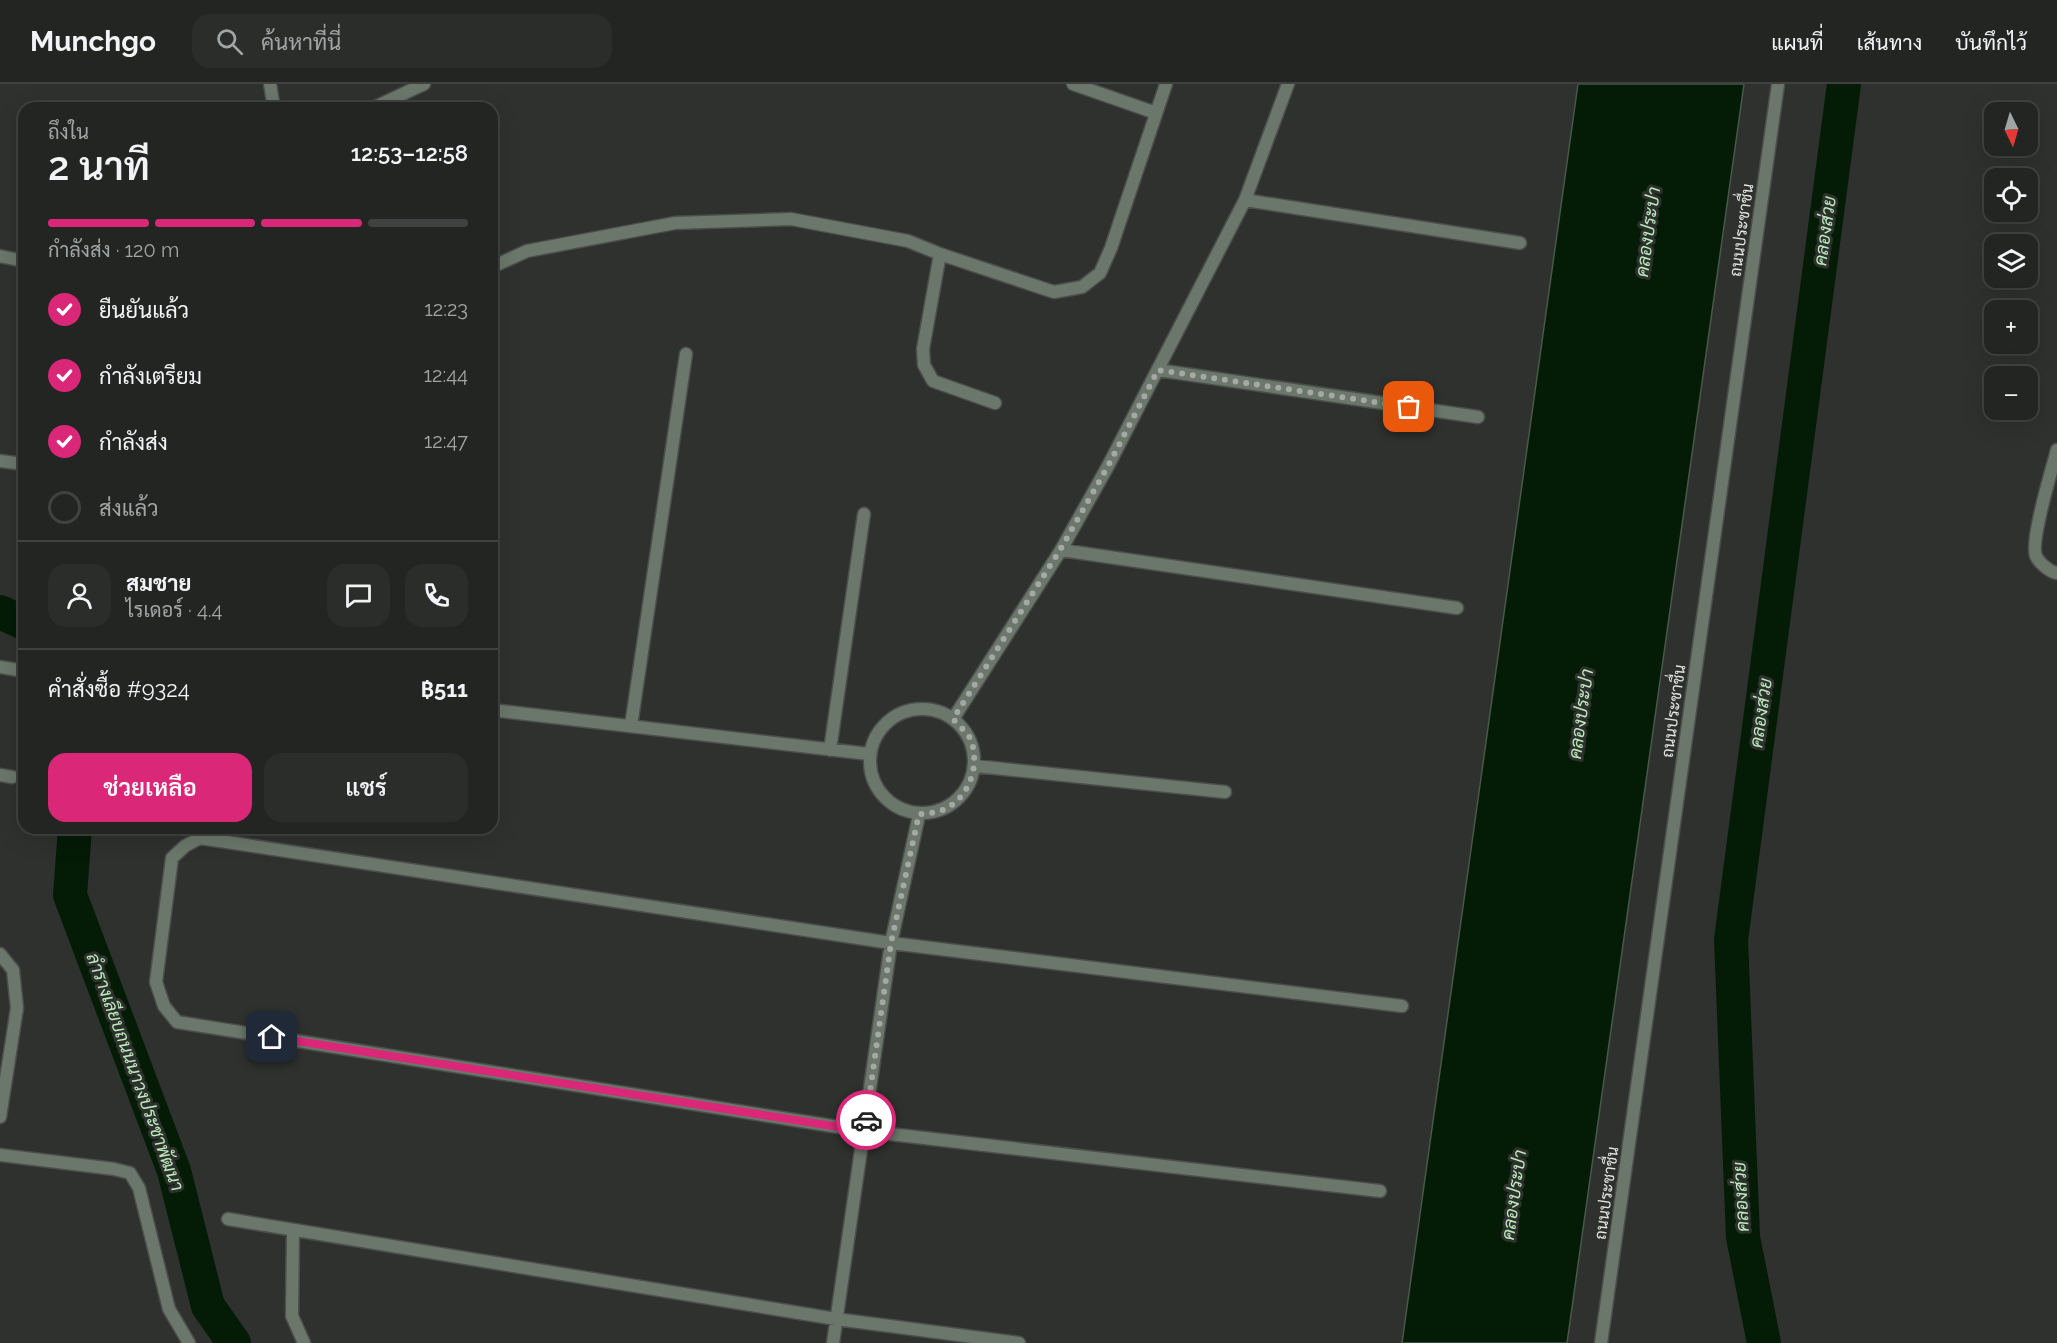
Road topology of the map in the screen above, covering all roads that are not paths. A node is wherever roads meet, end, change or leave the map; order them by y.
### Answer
1 (270, 84) edge
2 (424, 84) edge
3 (1073, 84) edge
4 (1166, 84) edge
5 (1288, 84) edge
6 (1778, 84) edge
7 (273, 102) edge
8 (386, 102) edge
9 (1156, 113) junction
10 (1245, 200) junction
11 (1520, 243) dead end
12 (940, 254) junction
13 (0, 256) edge
14 (18, 260) edge
15 (498, 264) edge
16 (686, 354) dead end
17 (1158, 370) junction
18 (995, 403) dead end
19 (1478, 417) dead end
20 (2057, 450) edge
21 (0, 461) edge
22 (18, 463) edge
23 (864, 514) dead end
24 (1060, 550) junction
25 (2057, 573) edge
26 (1456, 608) dead end
27 (0, 667) edge
28 (18, 670) edge
29 (498, 711) edge
30 (953, 719) junction
31 (631, 726) junction
32 (830, 750) junction
33 (869, 754) junction
34 (975, 766) junction
35 (1225, 792) dead end
36 (919, 814) junction
37 (891, 943) junction
38 (0, 954) edge
39 (1402, 1006) dead end
40 (0, 1118) edge
41 (864, 1131) junction
42 (0, 1155) edge
43 (1380, 1191) dead end
44 (228, 1219) dead end
45 (293, 1231) junction
46 (836, 1319) junction
47 (189, 1343) edge
48 (304, 1343) edge
49 (833, 1343) edge
50 (1020, 1343) edge
51 (1601, 1343) edge

1 - 7 street
2 - 8 street
3 - 9 street
4 - 9 street
5 - 10 street
6 - 51 street, ถนนประชาชื่น
9 - 12 street
10 - 11 street
10 - 17 street
12 - 15 street
12 - 18 street
13 - 14 street
16 - 31 street
17 - 19 street
17 - 24 street
20 - 25 street
21 - 22 street
23 - 32 street
24 - 26 street
24 - 30 street
27 - 28 street
29 - 31 street
30 - 33 street
30 - 34 street
31 - 32 street
32 - 33 street
33 - 36 street
34 - 35 street
34 - 36 street
36 - 37 street
37 - 39 street
37 - 41 street
37 - 41 street
38 - 40 street
41 - 43 street
41 - 46 street
42 - 47 street
44 - 45 street
45 - 46 street
45 - 48 street
46 - 49 street
46 - 50 street

